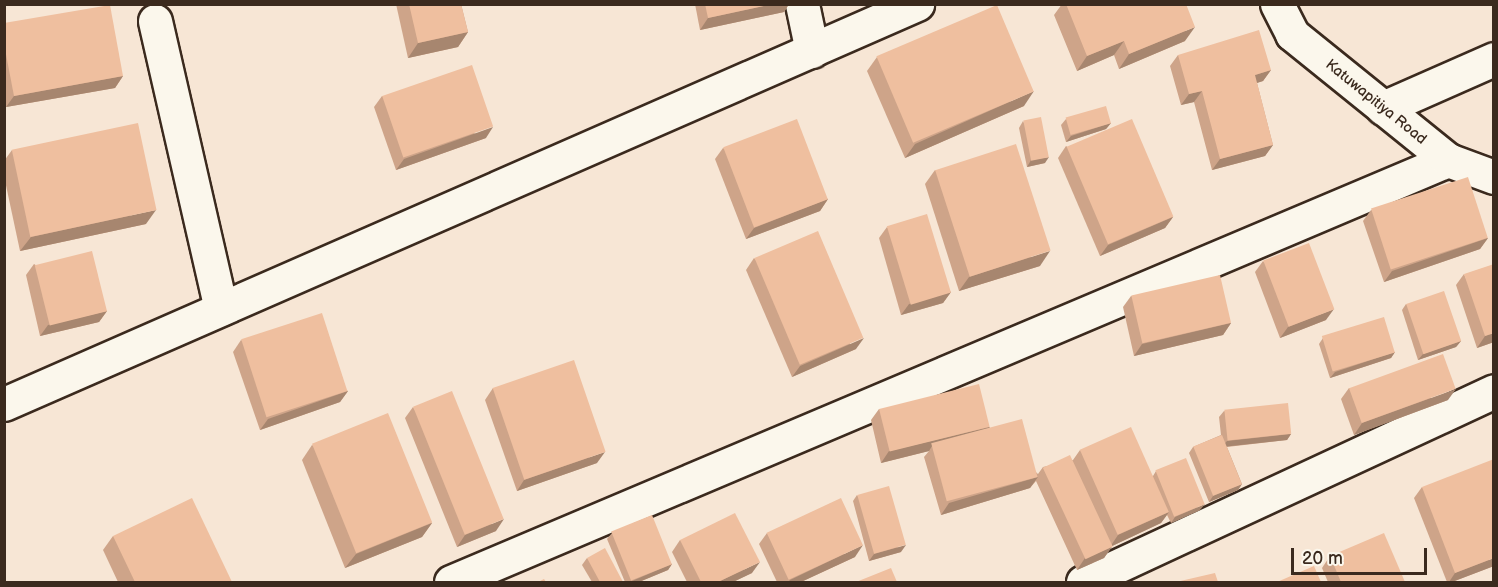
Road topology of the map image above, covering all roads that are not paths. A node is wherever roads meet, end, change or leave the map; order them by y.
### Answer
1 (802, 4) edge
2 (917, 4) edge
3 (1277, 4) edge
4 (155, 21) dead end
5 (812, 51) junction
6 (1494, 59) edge
7 (1383, 108) junction
8 (1448, 160) junction
9 (1494, 177) edge
10 (221, 309) junction
11 (1494, 391) edge
12 (4, 404) edge
13 (451, 582) edge
14 (1083, 582) edge

1 - 5 street
2 - 5 street
3 - 7 street, Katuwapitiya Road
4 - 10 street
5 - 10 street
6 - 7 street
7 - 8 street, Katuwapitiya Road
8 - 9 street, Katuwapitiya Road
8 - 13 street
10 - 12 street
11 - 14 street

